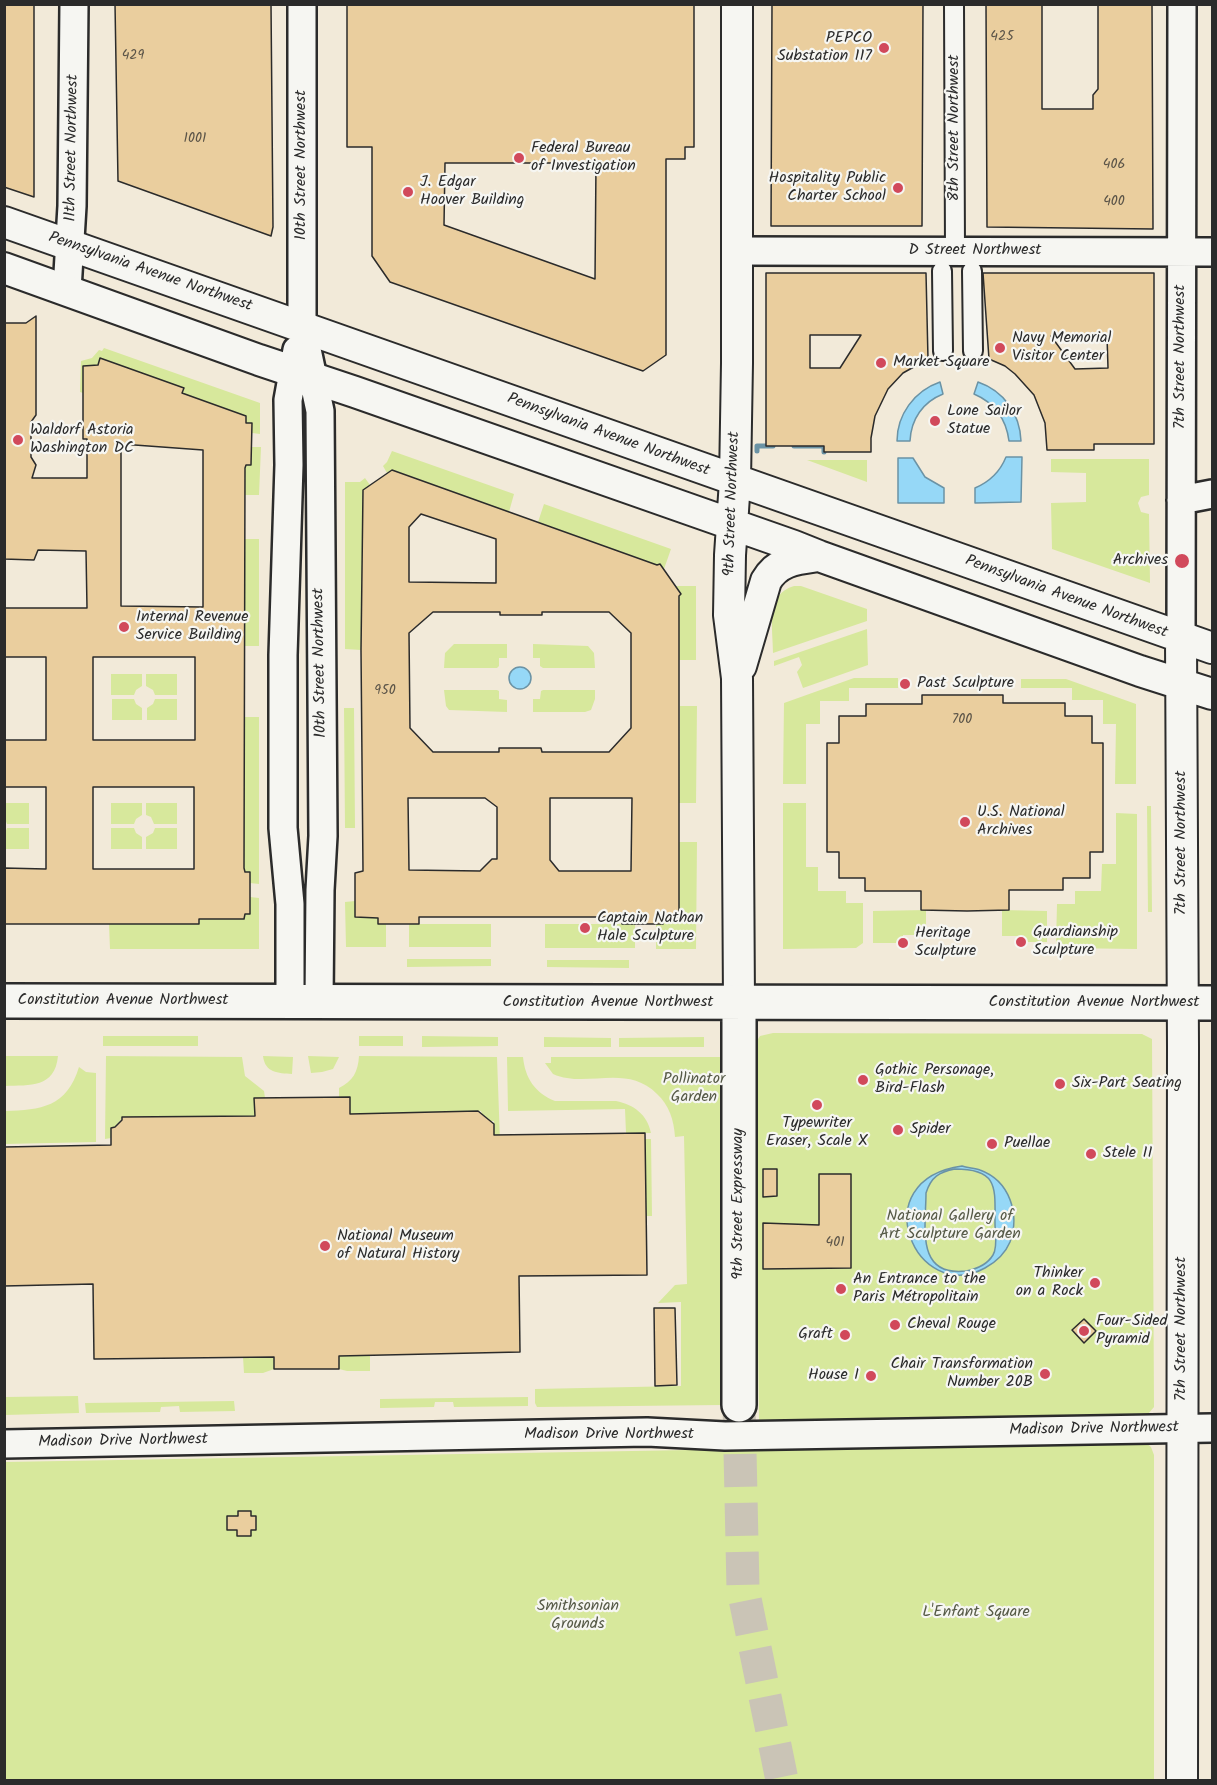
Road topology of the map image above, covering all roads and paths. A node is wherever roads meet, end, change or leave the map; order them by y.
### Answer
1 (74, 4) edge
2 (302, 4) edge
3 (737, 4) edge
4 (954, 4) edge
5 (1182, 4) edge
6 (4, 222) edge
7 (71, 245) junction
8 (737, 251) junction
9 (1182, 252) junction
10 (1212, 252) edge
11 (956, 264) junction
12 (4, 268) edge
13 (67, 290) junction
14 (302, 326) junction
15 (943, 351) dead end
16 (973, 351) dead end
17 (303, 375) junction
18 (735, 481) junction
19 (1212, 494) edge
20 (1181, 500) junction
21 (732, 525) junction
22 (819, 556) junction
23 (1181, 639) junction
24 (1212, 648) edge
25 (737, 678) junction
26 (1181, 684) junction
27 (1212, 694) edge
28 (4, 1001) edge
29 (304, 1002) junction
30 (739, 1003) junction
31 (1197, 1004) edge
32 (739, 1405) tunnel mouth
33 (1212, 1428) edge
34 (1182, 1429) junction
35 (4, 1444) edge
36 (1182, 1780) edge

1 - 7 street, 11th Street Northwest
2 - 14 street, 10th Street Northwest
3 - 8 main road, 9th Street Northwest
4 - 11 street, 8th Street Northwest
5 - 9 street, 7th Street Northwest
6 - 7 main road, Pennsylvania Avenue Northwest
7 - 13 street, 11th Street Northwest
7 - 14 main road, Pennsylvania Avenue Northwest
8 - 11 street, D Street Northwest
8 - 18 main road, 9th Street Northwest
9 - 10 street, D Street Northwest
9 - 11 street, D Street Northwest
9 - 20 street, 7th Street Northwest
11 - 15 street
11 - 16 street
12 - 13 main road
13 - 17 main road
14 - 17 street, 10th Street Northwest
14 - 18 main road, Pennsylvania Avenue Northwest
17 - 21 main road
17 - 29 street, 10th Street Northwest
17 - 29 street, 10th Street Northwest
18 - 21 main road, 9th Street Northwest
18 - 23 main road, Pennsylvania Avenue Northwest
19 - 20 street
20 - 23 street, 7th Street Northwest
21 - 22 main road
21 - 25 main road, 9th Street Northwest
22 - 25 main road
22 - 26 main road
23 - 24 main road, Pennsylvania Avenue Northwest
23 - 26 main road, 7th Street Northwest
25 - 30 main road, 9th Street Northwest
26 - 27 main road
26 - 31 main road, 7th Street Northwest
28 - 29 highway, Constitution Avenue Northwest
29 - 30 highway, Constitution Avenue Northwest
30 - 31 highway, Constitution Avenue Northwest
30 - 32 highway, 9th Street Expressway
31 - 34 main road, 7th Street Northwest
33 - 34 street, Madison Drive Northwest
34 - 35 street, Madison Drive Northwest
34 - 36 main road, 7th Street Northwest

